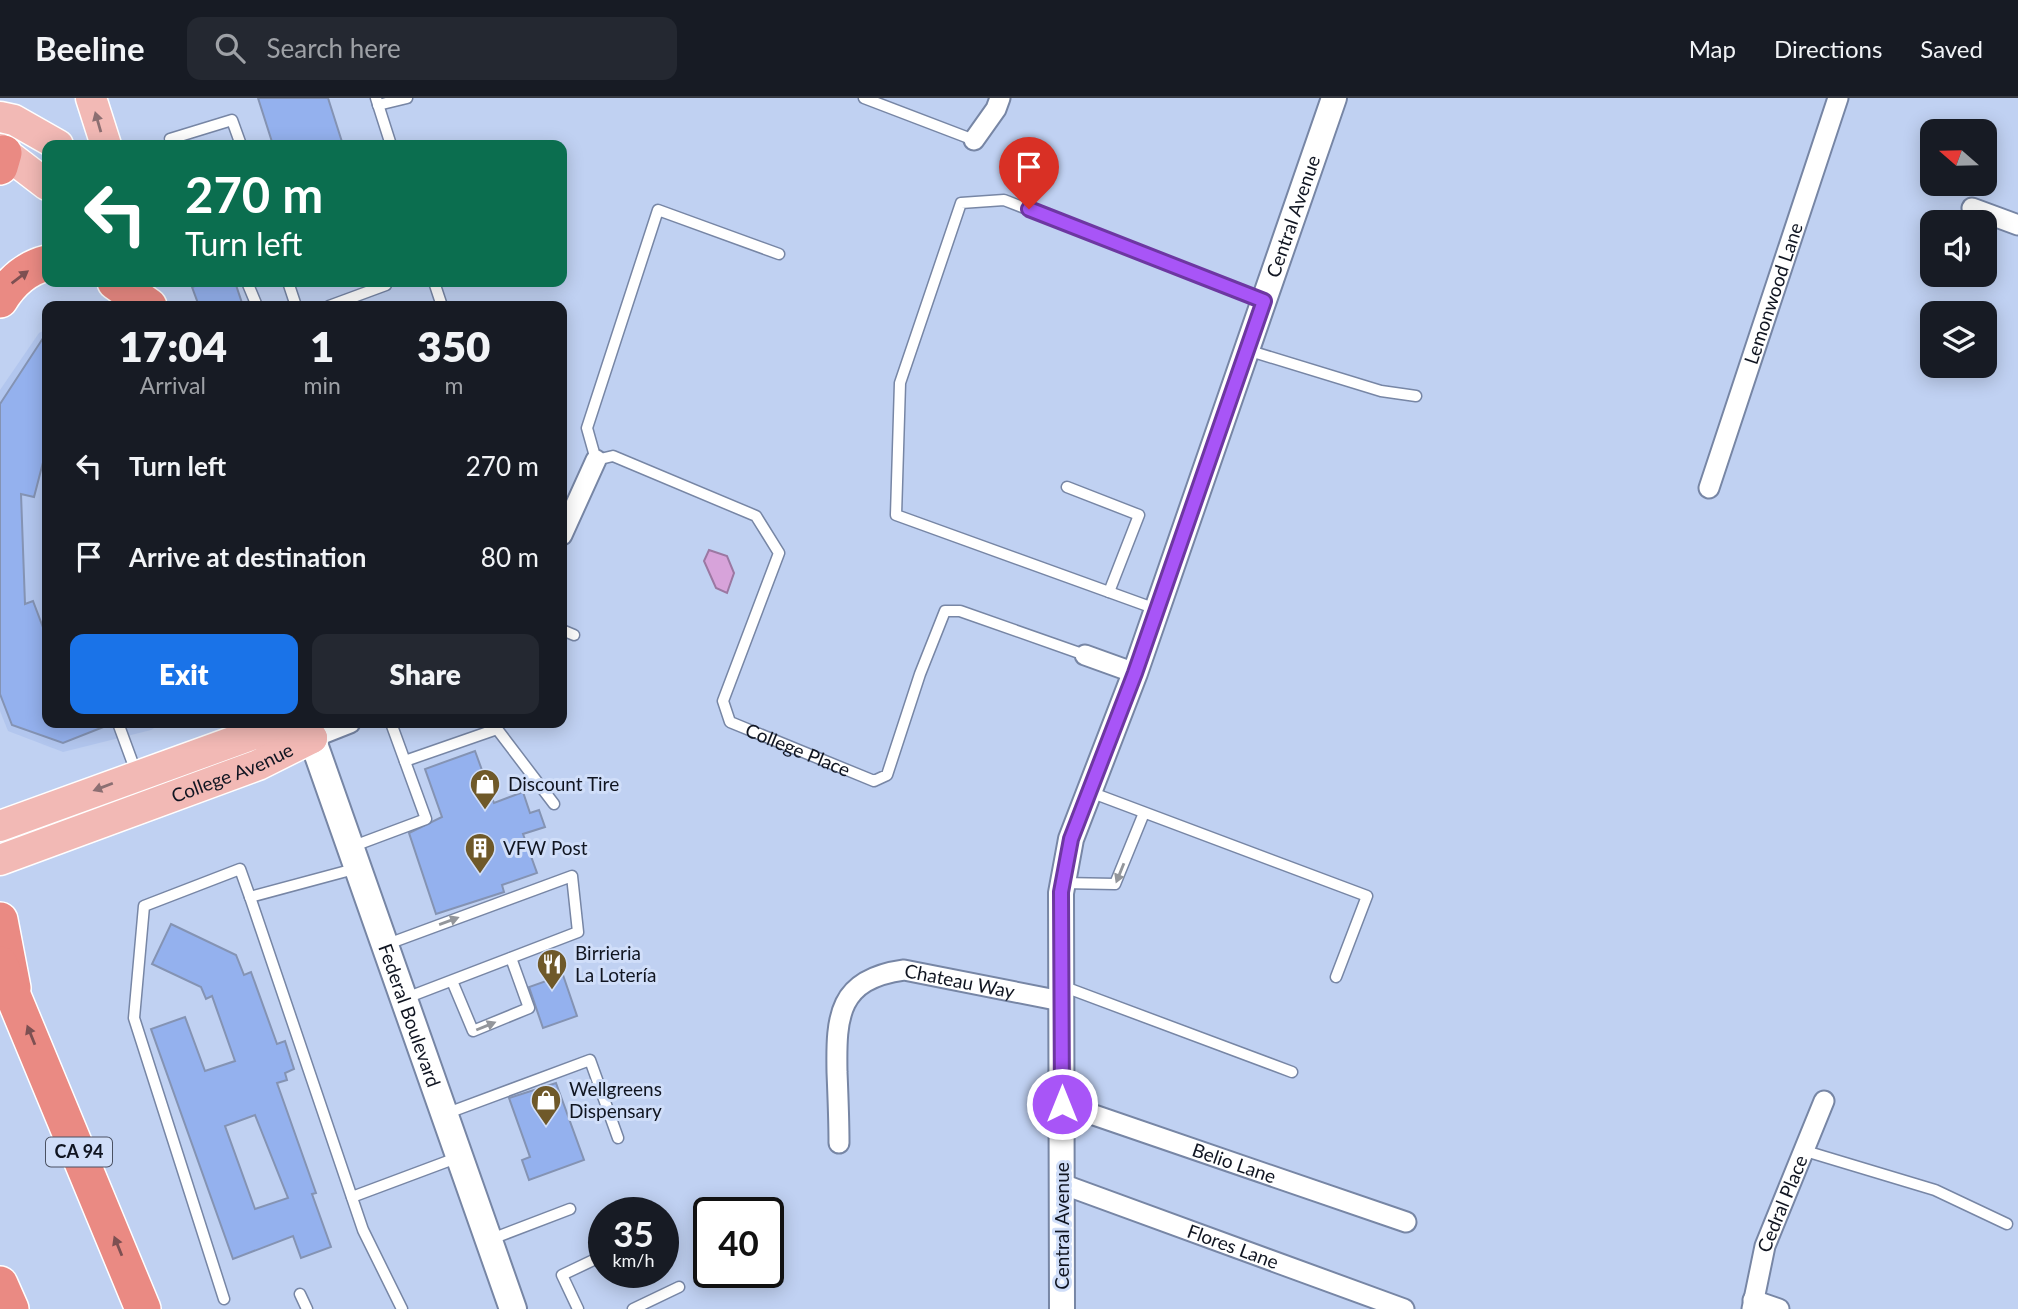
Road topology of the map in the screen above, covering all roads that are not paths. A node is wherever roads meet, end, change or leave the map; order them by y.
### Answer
1 (91, 98) edge
2 (407, 98) edge
3 (864, 98) edge
4 (1000, 98) edge
5 (1334, 98) edge
6 (1838, 98) edge
7 (377, 101) edge
8 (11, 112) edge
9 (51, 140) edge
10 (104, 140) edge
11 (170, 140) edge
12 (239, 140) edge
13 (389, 140) edge
14 (974, 140) joint
15 (1, 156) edge
16 (42, 182) edge
17 (1972, 208) dead end
18 (2018, 225) edge
19 (779, 254) dead end
20 (42, 264) edge
21 (122, 287) edge
22 (381, 287) edge
23 (0, 300) edge
24 (142, 301) edge
25 (343, 301) edge
26 (1264, 301) junction
27 (1247, 349) junction
28 (1416, 396) dead end
29 (596, 460) junction
30 (1067, 487) dead end
31 (1709, 488) dead end
32 (567, 524) edge
33 (1109, 592) junction
34 (1157, 610) junction
35 (567, 632) edge
36 (574, 635) dead end
37 (1085, 655) joint
38 (1135, 673) junction
39 (120, 728) edge
40 (216, 728) edge
41 (393, 728) edge
42 (309, 730) edge
43 (190, 755) junction
44 (405, 761) junction
45 (137, 775) junction
46 (1089, 792) junction
47 (554, 804) dead end
48 (1144, 813) junction
49 (0, 826) edge
50 (354, 858) junction
51 (0, 860) edge
52 (1063, 883) junction
53 (250, 897) junction
54 (0, 920) edge
55 (385, 945) junction
56 (511, 958) junction
57 (1336, 977) dead end
58 (7, 979) edge
59 (452, 981) junction
60 (1061, 993) junction
61 (404, 999) junction
62 (1292, 1072) dead end
63 (1824, 1101) dead end
64 (1062, 1104) junction
65 (445, 1115) junction
66 (618, 1138) dead end
67 (839, 1143) dead end
68 (1801, 1150) junction
69 (460, 1156) junction
70 (1062, 1184) junction
71 (352, 1197) junction
72 (570, 1209) dead end
73 (1406, 1222) dead end
74 (2007, 1224) dead end
75 (489, 1240) junction
76 (588, 1263) edge
77 (0, 1284) edge
78 (677, 1288) edge
79 (300, 1294) dead end
80 (224, 1299) dead end
81 (1753, 1304) edge
82 (11, 1309) edge
83 (144, 1309) edge
84 (307, 1309) edge
85 (402, 1309) edge
86 (513, 1309) edge
87 (578, 1309) edge
88 (634, 1309) edge
89 (1062, 1309) edge
90 (1404, 1309) edge
91 (1779, 1309) edge

10 -> 1 main road
2 - 7 lane
3 - 14 lane
4 - 14 street
5 - 26 street, Central Avenue
6 - 31 street, Lemonwood Lane
7 - 13 lane
8 - 9 main road
8 - 15 main road
11 - 12 lane
15 - 16 main road
17 - 18 street
19 - 29 lane
23 -> 20 highway
21 - 24 highway
22 - 25 lane
26 - 27 street, Central Avenue
26 - 33 lane
27 - 28 lane
27 - 34 street, Central Avenue
29 - 32 street
29 - 37 lane, College Place
30 - 33 lane
33 - 34 lane
34 - 38 street, Central Avenue
35 - 36 lane
37 - 38 street, College Place
38 - 46 street, Central Avenue
39 - 45 lane
40 - 43 main road
41 - 44 lane
42 - 43 main road, College Avenue
42 - 50 main road, Federal Boulevard
42 - 51 main road, College Avenue
43 - 45 main road, College Avenue
44 - 47 lane
44 - 50 lane
45 -> 49 main road, College Avenue
46 - 48 lane
46 - 52 street, Central Avenue
48 -> 52 lane
48 - 57 lane
50 - 53 lane
50 - 55 main road, Federal Boulevard
52 - 60 street, Central Avenue
53 - 71 lane
53 - 80 lane
54 - 58 highway
55 -> 56 lane
55 - 61 main road, Federal Boulevard
56 - 59 lane
59 -> 56 lane
83 -> 58 highway, CA 94
59 - 61 lane
60 - 62 lane
60 - 64 street, Central Avenue
60 - 67 street, Chateau Way
61 - 65 main road, Federal Boulevard
63 - 68 street, Cedral Place
64 - 70 street, Central Avenue
64 - 73 street, Belio Lane
65 - 66 lane
65 - 69 main road, Federal Boulevard
68 - 74 lane
68 - 81 street, Cedral Place
69 - 71 lane
69 - 75 main road, Federal Boulevard
70 - 89 street, Central Avenue
70 - 90 street, Flores Lane
71 - 85 lane
72 - 75 lane
75 - 86 main road, Federal Boulevard
76 - 87 lane
77 - 82 highway
78 - 88 lane
79 - 84 lane
81 - 91 street

